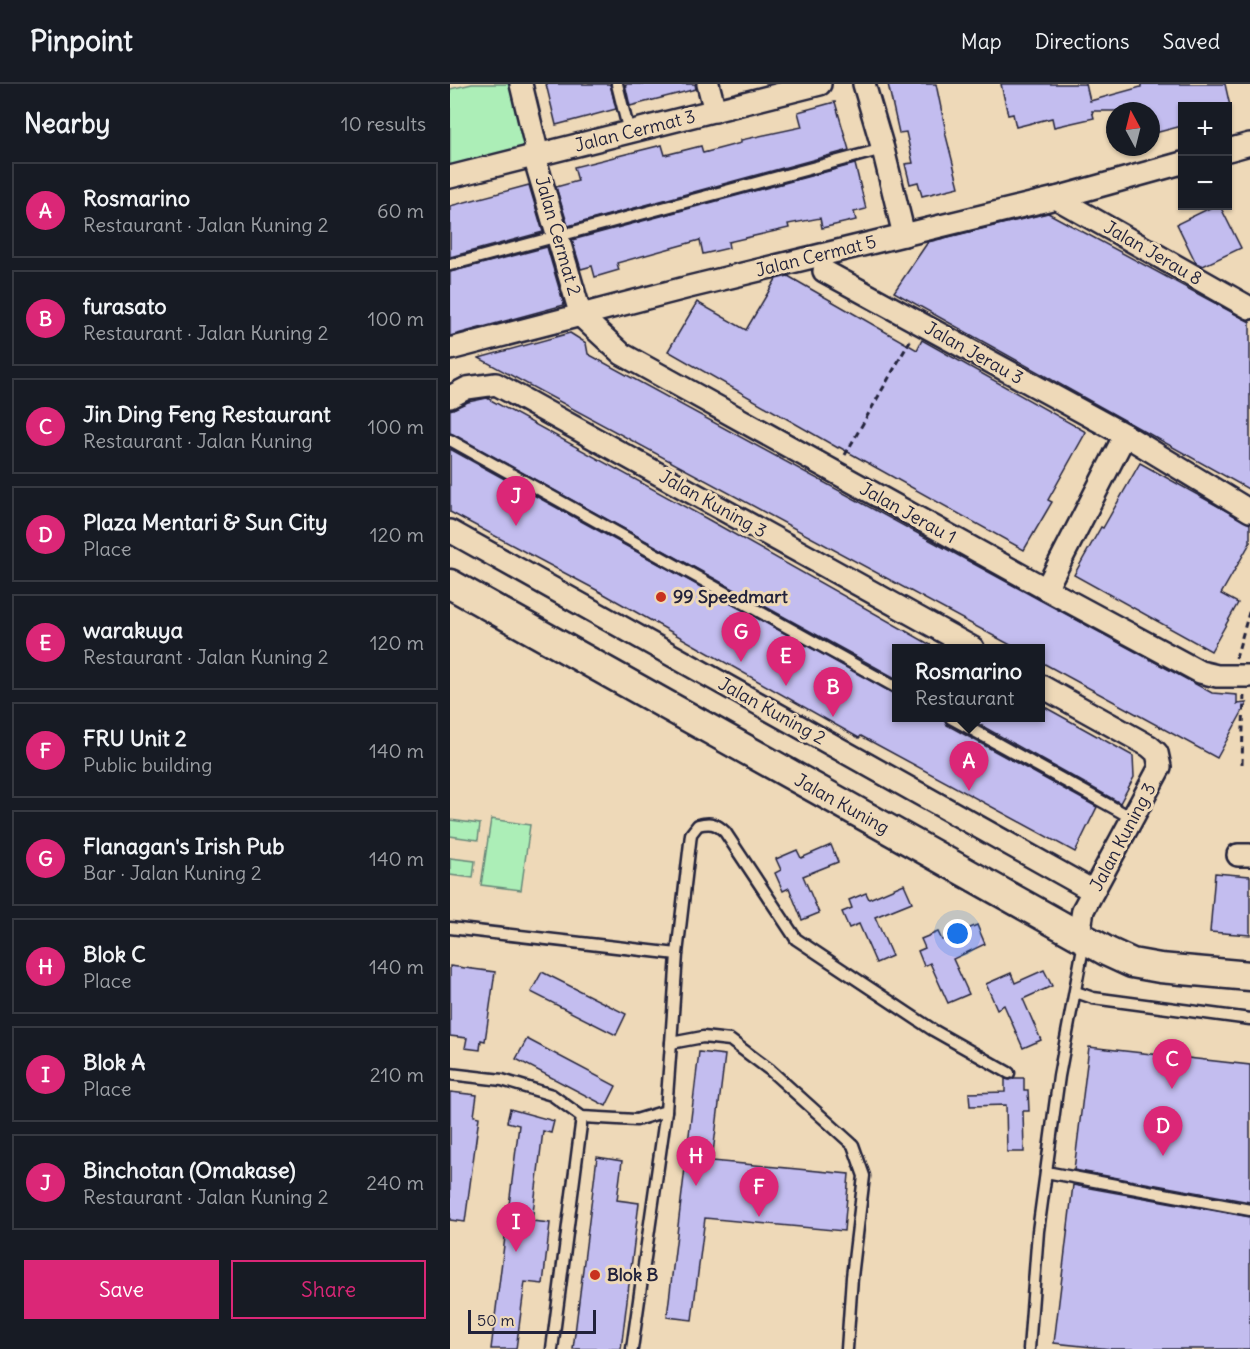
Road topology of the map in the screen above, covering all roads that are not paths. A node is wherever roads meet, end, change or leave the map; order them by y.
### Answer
1 (521, 84) edge
2 (617, 84) edge
3 (708, 84) edge
4 (820, 84) edge
5 (864, 84) edge
6 (715, 111) junction
7 (628, 132) junction
8 (1250, 144) edge
9 (883, 149) junction
10 (1232, 149) edge
11 (536, 155) junction
12 (1178, 164) edge
13 (450, 177) edge
14 (1056, 198) junction
15 (904, 235) junction
16 (558, 237) junction
17 (450, 265) edge
18 (824, 271) dead end
19 (1250, 308) edge
20 (581, 316) junction
21 (450, 349) edge
22 (450, 398) edge
23 (1125, 435) junction
24 (450, 440) edge
25 (1250, 511) edge
26 (450, 531) edge
27 (450, 584) edge
28 (1046, 589) junction
29 (966, 644) edge
30 (1244, 676) edge
31 (892, 684) edge
32 (1045, 688) edge
33 (960, 722) edge
34 (1132, 818) junction
35 (1093, 891) junction
36 (1076, 927) junction
37 (450, 928) edge
38 (677, 954) junction
39 (1250, 976) edge
40 (1076, 992) junction
41 (1250, 1019) edge
42 (671, 1043) junction
43 (1010, 1073) dead end
44 (450, 1074) edge
45 (666, 1111) junction
46 (582, 1117) junction
47 (1046, 1172) junction
48 (1250, 1210) edge
49 (552, 1349) edge
50 (632, 1349) edge
51 (847, 1349) edge
52 (1029, 1349) edge

1 - 11 street, Jalan Cermat 2
2 - 7 lane
3 - 6 street
4 - 6 street, Jalan Cermat 3
5 - 9 street
6 - 7 street, Jalan Cermat 3
7 - 11 street, Jalan Cermat 3
8 - 10 street
9 - 15 street
9 - 16 lane
11 - 13 street, Jalan Cermat 3
11 - 16 street, Jalan Cermat 2
12 - 14 street, Jalan Cermat 5
14 - 15 street, Jalan Cermat 5
14 - 19 street, Jalan Jerau 8
15 - 20 street, Jalan Cermat 5
16 - 17 lane
16 - 20 street, Jalan Cermat 2
18 - 23 street, Jalan Jerau 3
20 - 21 street, Jalan Cermat 5
20 - 28 street, Jalan Jerau 1
22 - 29 street, Jalan Kuning 3
23 - 25 street, Jalan Jerau 3
23 - 28 street
24 - 31 lane
26 - 35 street, Jalan Kuning 2
27 - 36 street, Jalan Kuning
28 - 30 street, Jalan Jerau 1
32 - 34 street, Jalan Kuning 3
33 - 34 lane
34 - 35 street, Jalan Kuning 3
35 - 36 street, Jalan Kuning 3
36 - 39 street, Jalan Kuning
36 - 40 lane
37 - 38 lane
38 - 42 lane
38 - 43 lane
40 - 41 lane
40 - 47 lane
42 - 45 lane
42 - 51 lane
44 - 46 lane
45 - 46 lane
45 - 50 lane
46 - 49 lane
47 - 48 lane
47 - 52 lane

